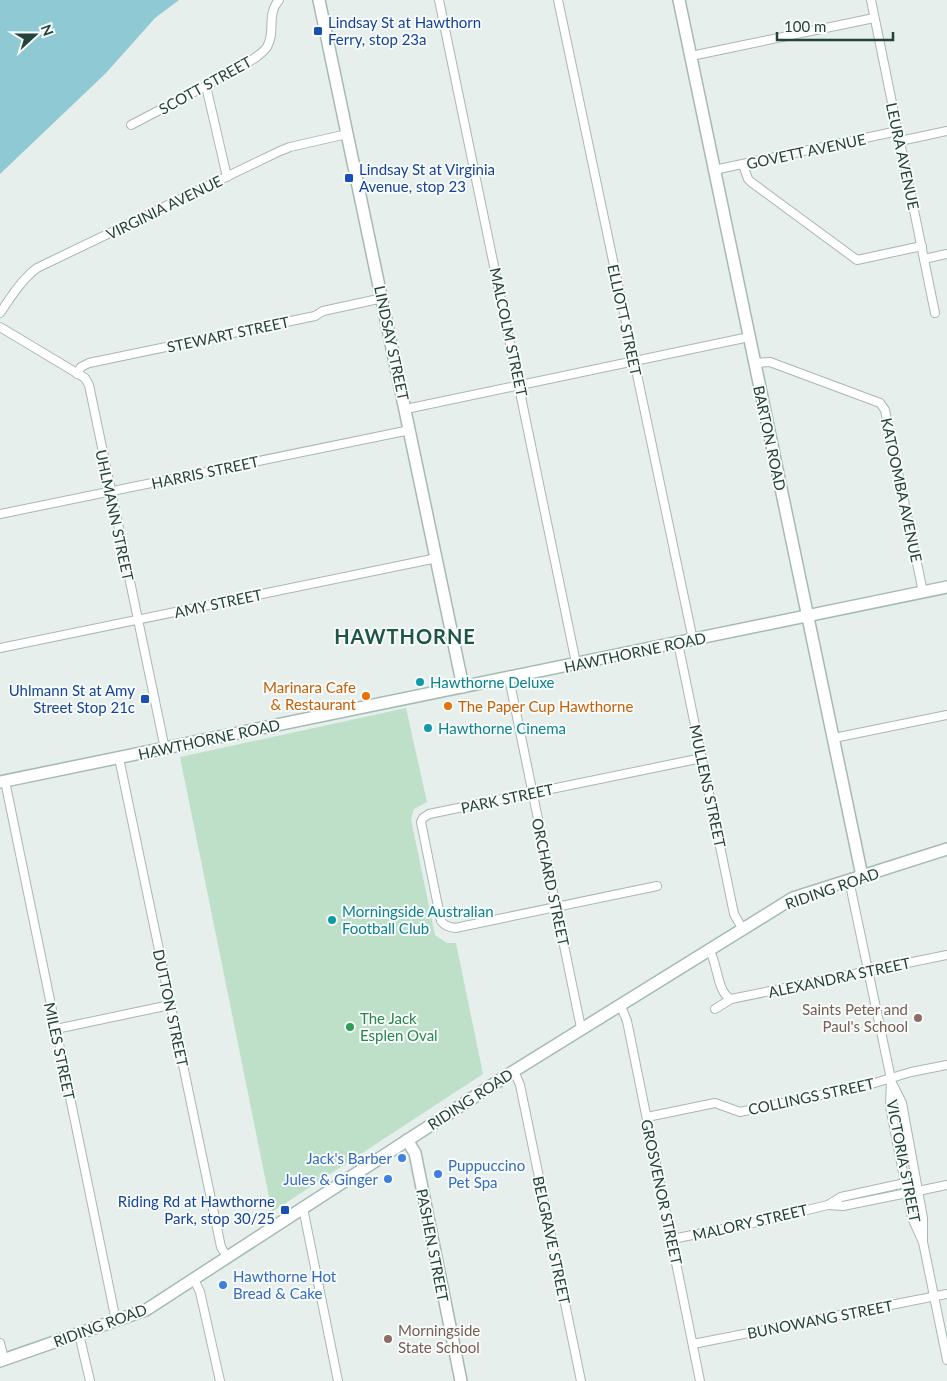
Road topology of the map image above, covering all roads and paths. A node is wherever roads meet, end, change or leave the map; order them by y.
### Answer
1 (320, 0) edge
2 (439, 0) edge
3 (558, 0) edge
4 (679, 0) edge
5 (871, 0) edge
6 (276, 3) edge
7 (874, 18) junction
8 (691, 56) junction
9 (206, 86) junction
10 (131, 124) dead end
11 (898, 131) junction
12 (947, 131) edge
13 (347, 134) junction
14 (900, 141) junction
15 (743, 165) junction
16 (714, 170) junction
17 (227, 177) junction
18 (922, 246) junction
19 (947, 254) edge
20 (924, 259) junction
21 (383, 298) junction
22 (0, 313) edge
23 (935, 313) dead end
24 (0, 327) edge
25 (749, 337) junction
26 (634, 361) junction
27 (754, 363) junction
28 (77, 374) junction
29 (520, 385) junction
30 (406, 409) junction
31 (410, 430) junction
32 (110, 492) junction
33 (0, 514) edge
34 (437, 558) junction
35 (947, 587) edge
36 (923, 592) junction
37 (808, 616) junction
38 (138, 620) junction
39 (693, 640) junction
40 (678, 643) junction
41 (0, 648) edge
42 (576, 664) junction
43 (509, 678) junction
44 (464, 687) junction
45 (947, 715) edge
46 (834, 738) junction
47 (164, 748) junction
48 (119, 758) junction
49 (702, 758) junction
50 (2, 781) edge
51 (532, 793) junction
52 (947, 850) edge
53 (862, 876) junction
54 (849, 880) junction
55 (657, 886) dead end
56 (556, 907) junction
57 (742, 928) junction
58 (709, 949) junction
59 (947, 955) edge
60 (868, 972) junction
61 (731, 999) junction
62 (620, 1004) junction
63 (170, 1005) junction
64 (715, 1009) dead end
65 (581, 1028) junction
66 (56, 1029) junction
67 (947, 1065) edge
68 (514, 1071) junction
69 (890, 1079) junction
70 (646, 1117) junction
71 (407, 1140) junction
72 (905, 1183) junction
73 (947, 1185) edge
74 (918, 1191) junction
75 (907, 1194) junction
76 (828, 1205) junction
77 (303, 1208) junction
78 (672, 1240) junction
79 (923, 1242) junction
80 (227, 1257) junction
81 (194, 1279) junction
82 (947, 1294) edge
83 (934, 1297) junction
84 (116, 1321) junction
85 (79, 1334) junction
86 (0, 1343) edge
87 (693, 1344) junction
88 (2, 1360) edge
89 (947, 1360) edge
90 (90, 1381) edge
91 (220, 1381) edge
92 (338, 1381) edge
93 (461, 1381) edge
94 (581, 1381) edge
95 (700, 1381) edge

1 - 13 street, LINDSAY STREET
2 - 29 street, MALCOLM STREET
3 - 26 street, ELLIOTT STREET
4 - 8 street, BARTON ROAD
5 - 7 street, LEURA AVENUE
6 - 9 street, SCOTT STREET
7 - 8 street
7 - 11 street, LEURA AVENUE
8 - 16 street, BARTON ROAD
9 - 10 street, SCOTT STREET
9 - 17 street
11 - 14 street, LEURA AVENUE
11 - 15 street, GOVETT AVENUE
12 - 14 street
13 - 17 street, VIRGINIA AVENUE
13 - 21 street, LINDSAY STREET
14 - 18 street, LEURA AVENUE
15 - 16 street, GOVETT AVENUE
15 - 18 street
16 - 25 street, BARTON ROAD
17 - 22 street, VIRGINIA AVENUE
18 - 20 street, LEURA AVENUE
19 - 20 street
20 - 23 street, LEURA AVENUE
21 - 28 street, STEWART STREET
21 - 30 street, LINDSAY STREET
24 - 28 street, UHLMANN STREET
25 - 26 street
25 - 27 street, BARTON ROAD
26 - 29 street
26 - 39 street, ELLIOTT STREET
27 - 36 street, KATOOMBA AVENUE
27 - 37 street, BARTON ROAD
28 - 32 street, UHLMANN STREET
29 - 30 street
29 - 42 street, MALCOLM STREET
30 - 31 street, LINDSAY STREET
31 - 32 street, HARRIS STREET
31 - 34 street, LINDSAY STREET
32 - 33 street, HARRIS STREET
32 - 38 street, UHLMANN STREET
34 - 38 street, AMY STREET
34 - 44 street, LINDSAY STREET
35 - 36 street, HAWTHORNE ROAD
36 - 37 street, HAWTHORNE ROAD
37 - 39 street, HAWTHORNE ROAD
37 - 46 street, BARTON ROAD
38 - 41 street, AMY STREET
38 - 47 street, UHLMANN STREET
39 - 40 street, HAWTHORNE ROAD
40 - 42 street, HAWTHORNE ROAD
40 - 49 street, MULLENS STREET
42 - 43 street, HAWTHORNE ROAD
43 - 44 street, HAWTHORNE ROAD
43 - 51 street, ORCHARD STREET
44 - 47 street, HAWTHORNE ROAD
45 - 46 street
46 - 53 street, BARTON ROAD
47 - 48 street, HAWTHORNE ROAD
48 - 50 street, HAWTHORNE ROAD
48 - 63 street, DUTTON STREET
49 - 51 street, PARK STREET
49 - 57 street, MULLENS STREET
50 - 66 street, MILES STREET
51 - 56 street, ORCHARD STREET
51 - 56 street, PARK STREET
52 - 53 street, RIDING ROAD
53 - 54 street, RIDING ROAD
54 - 57 street, RIDING ROAD
54 - 60 street, VICTORIA STREET
55 - 56 street
56 - 65 street, ORCHARD STREET
57 - 58 street, RIDING ROAD
58 - 61 street
58 - 62 street, RIDING ROAD
59 - 60 street, ALEXANDRA STREET
60 - 61 street, ALEXANDRA STREET
60 - 69 street, VICTORIA STREET
61 - 64 street, ALEXANDRA STREET
62 - 65 street, RIDING ROAD
62 - 70 street, GROSVENOR STREET
63 - 66 street
63 - 80 street, DUTTON STREET
65 - 68 street, RIDING ROAD
66 - 84 street, MILES STREET
67 - 69 street, COLLINGS STREET
68 - 71 street, RIDING ROAD
68 - 94 street, BELGRAVE STREET
69 - 70 street, COLLINGS STREET
69 - 72 street, VICTORIA STREET
69 - 74 street, VICTORIA STREET
70 - 78 street, GROSVENOR STREET
71 - 77 street, RIDING ROAD
71 - 93 street, PASHEN STREET
72 - 75 street, VICTORIA STREET
72 - 76 street, MALORY STREET
73 - 74 street
74 - 79 street, VICTORIA STREET
75 - 76 street, MALORY STREET
75 - 79 street, VICTORIA STREET
76 - 78 street, MALORY STREET
77 - 80 street, RIDING ROAD
77 - 92 street
78 - 87 street, GROSVENOR STREET
79 - 83 street, VICTORIA STREET
80 - 81 street, RIDING ROAD
81 - 84 street, RIDING ROAD
81 - 91 street
82 - 83 street, BUNOWANG STREET
83 - 87 street, BUNOWANG STREET
83 - 89 street, VICTORIA STREET
84 - 85 street, RIDING ROAD
85 - 88 street, RIDING ROAD
85 - 90 street
86 - 88 street
87 - 95 street, GROSVENOR STREET

